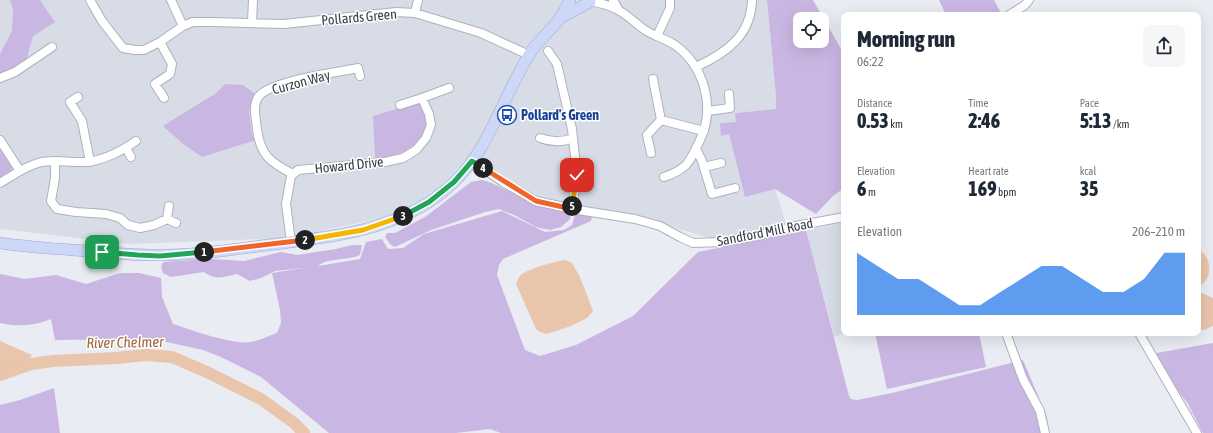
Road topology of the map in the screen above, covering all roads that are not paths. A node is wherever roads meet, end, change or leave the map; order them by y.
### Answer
1 (90, 0) edge
2 (171, 0) edge
3 (253, 0) edge
4 (418, 0) edge
5 (570, 0) edge
6 (614, 0) edge
7 (670, 0) edge
8 (752, 0) edge
9 (1029, 0) edge
10 (592, 1) edge
11 (618, 9) junction
12 (1014, 12) edge
13 (415, 13) junction
14 (559, 19) junction
15 (252, 22) junction
16 (183, 26) junction
17 (657, 36) junction
18 (160, 42) junction
19 (52, 47) dead end
20 (548, 51) dead end
21 (529, 54) junction
22 (696, 67) junction
23 (360, 76) dead end
24 (0, 78) edge
25 (653, 79) dead end
26 (450, 88) dead end
27 (729, 94) dead end
28 (78, 97) dead end
29 (164, 98) dead end
30 (422, 98) junction
31 (400, 104) dead end
32 (707, 110) junction
33 (662, 120) junction
34 (704, 131) junction
35 (540, 138) dead end
36 (573, 138) junction
37 (0, 140) edge
38 (136, 141) dead end
39 (126, 148) junction
40 (696, 149) junction
41 (651, 153) dead end
42 (131, 157) dead end
43 (55, 161) junction
44 (472, 161) junction
45 (90, 162) junction
46 (721, 163) dead end
47 (704, 167) junction
48 (20, 171) junction
49 (293, 174) junction
50 (664, 177) dead end
51 (0, 184) edge
52 (735, 188) dead end
53 (169, 206) dead end
54 (572, 209) junction
55 (841, 218) edge
56 (167, 219) junction
57 (176, 223) dead end
58 (291, 242) junction
59 (0, 243) edge
60 (1007, 336) edge
61 (1141, 336) edge
62 (1045, 433) edge
63 (1197, 433) edge

1 - 18 street, Pollards Green
2 - 16 street
3 - 15 street
4 - 13 street
5 - 14 street
6 - 11 street
7 - 17 street
8 - 22 street
9 - 12 street
10 - 11 street
10 - 14 street
11 - 17 street
13 - 15 street, Pollards Green
13 - 21 street, Pollards Green
14 - 21 street
15 - 16 street, Pollards Green
16 - 18 street, Pollards Green
17 - 22 street
18 - 29 street
19 - 24 street
20 - 36 street
21 - 44 street
22 - 32 street
23 - 49 street, Curzon Way
25 - 33 street
26 - 30 street
27 - 32 street
28 - 45 street
30 - 31 street
30 - 49 street, Howard Drive
32 - 34 street
33 - 34 street
33 - 41 street
34 - 40 street
35 - 36 street
36 - 54 street
37 - 48 street
38 - 39 street
39 - 42 street
39 - 45 street
40 - 47 street
40 - 50 street
43 - 45 street
43 - 48 street
43 - 56 street
44 - 54 street, Sandford Mill Road
44 - 58 street
46 - 47 street
47 - 52 street
48 - 51 street
49 - 58 street
53 - 56 street
54 - 55 street, Sandford Mill Road
56 - 57 street
58 - 59 street
60 - 62 street
61 - 63 street

